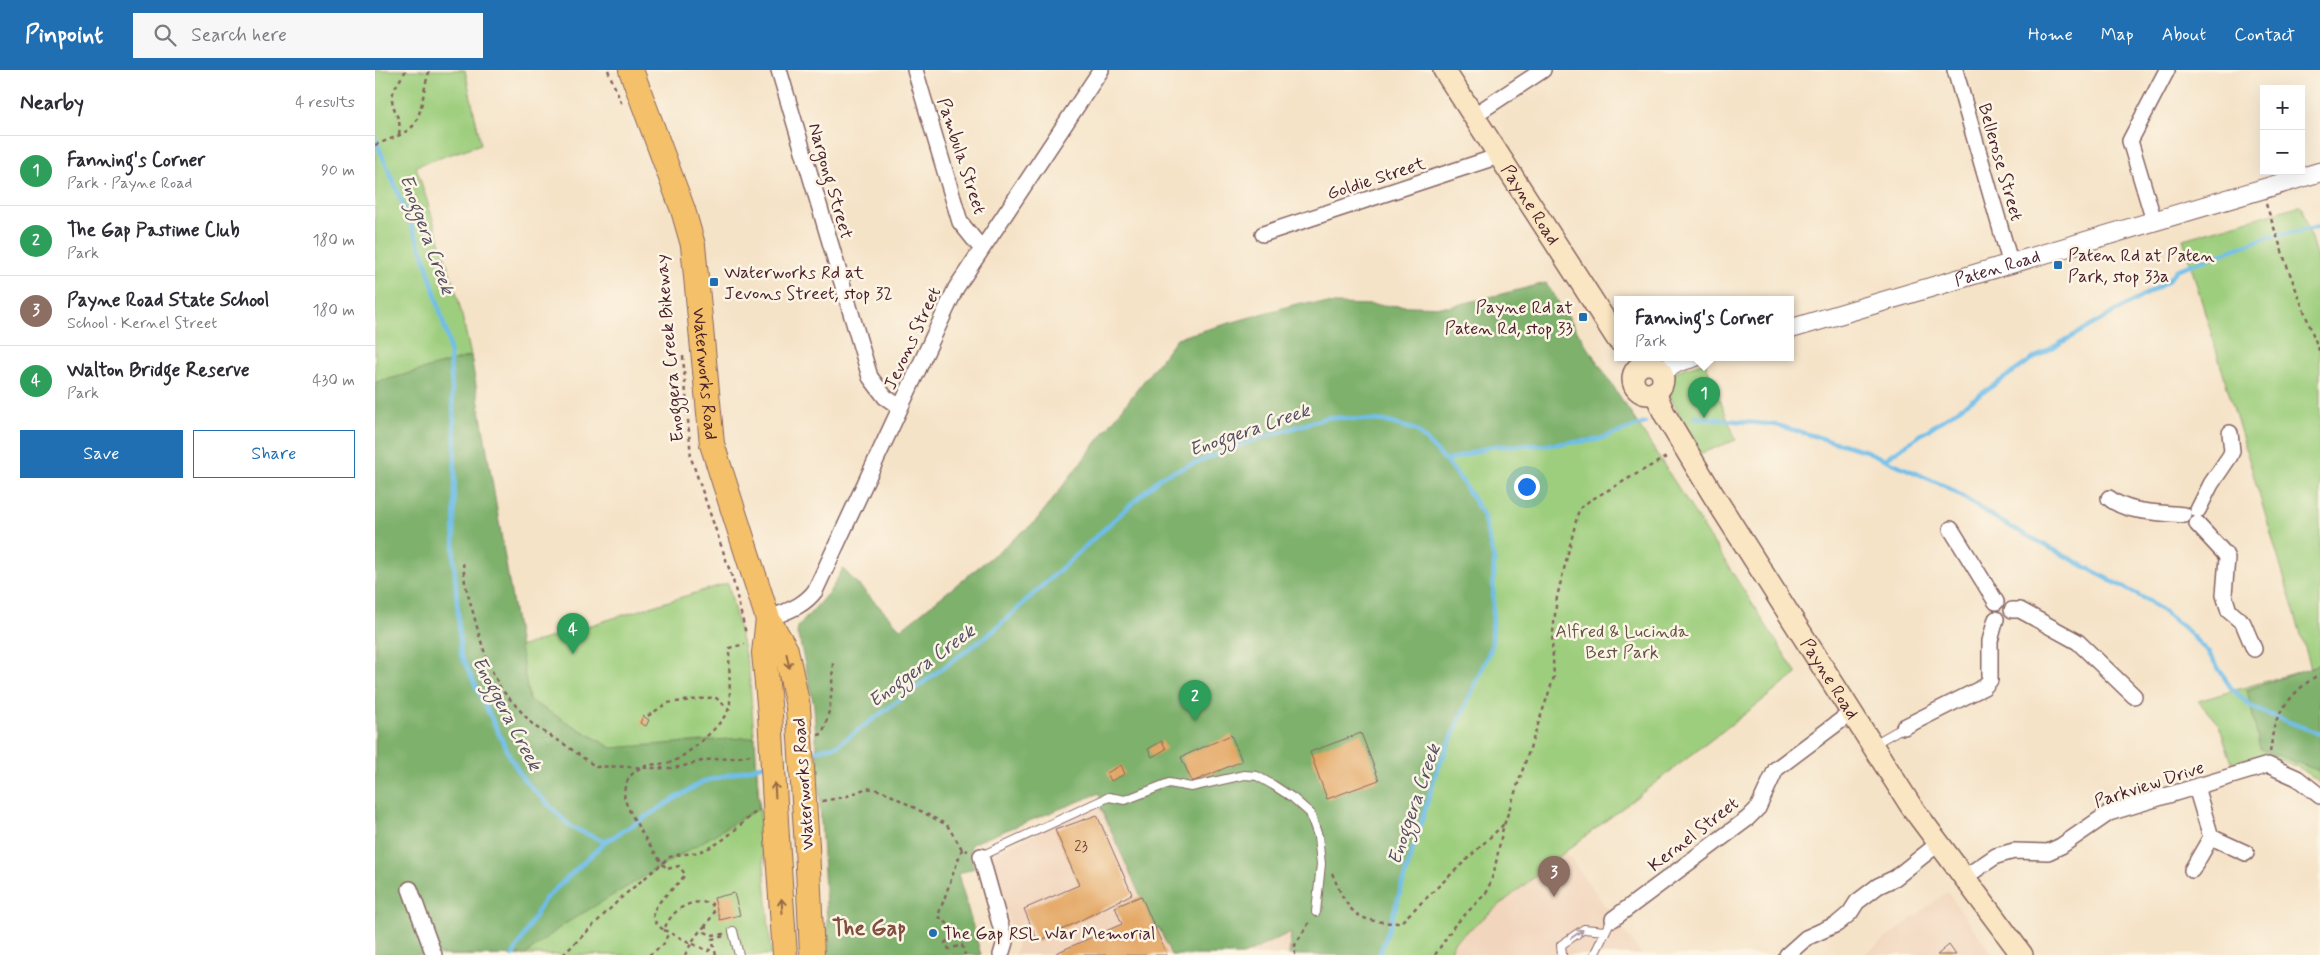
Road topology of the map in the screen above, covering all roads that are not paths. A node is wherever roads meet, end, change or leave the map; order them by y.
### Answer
1 (631, 70) edge
2 (779, 70) edge
3 (915, 70) edge
4 (1101, 70) edge
5 (1444, 70) edge
6 (1543, 70) edge
7 (1955, 70) edge
8 (2167, 70) edge
9 (1473, 116) junction
10 (1499, 156) junction
11 (2320, 172) edge
12 (2154, 221) junction
13 (1263, 234) dead end
14 (981, 248) junction
15 (2011, 265) junction
16 (1794, 328) edge
17 (1614, 334) edge
18 (1681, 361) edge
19 (1634, 362) edge
20 (1658, 382) junction
21 (900, 407) junction
22 (2230, 433) dead end
23 (2109, 498) dead end
24 (2193, 516) junction
25 (1951, 529) dead end
26 (1996, 602) junction
27 (2012, 610) junction
28 (768, 618) junction
29 (1996, 619) junction
30 (2254, 649) dead end
31 (2134, 696) dead end
32 (1852, 712) junction
33 (1904, 727) joint
34 (1873, 745) junction
35 (2196, 787) junction
36 (2320, 796) edge
37 (2211, 837) junction
38 (1939, 843) junction
39 (2246, 853) dead end
40 (981, 856) joint
41 (2192, 870) dead end
42 (1965, 877) junction
43 (410, 889) dead end
44 (1316, 912) road end
45 (1609, 925) junction
46 (733, 931) dead end
47 (434, 955) edge
48 (739, 955) edge
49 (785, 955) edge
50 (812, 955) edge
51 (1001, 955) edge
52 (1562, 955) edge
53 (1594, 955) edge
54 (1787, 955) edge
55 (2022, 955) edge

1 - 28 main road, Waterworks Road
2 - 21 street, Nargong Street
3 - 14 street, Pambula Street
4 - 14 street, Jevons Street
5 - 9 main road, Payne Road
6 - 9 street
7 - 15 street, Bellerose Street
8 - 12 street
9 - 10 main road, Payne Road
10 - 13 street, Goldie Street
10 - 17 main road, Payne Road
11 - 12 street, Paten Road
12 - 15 street, Paten Road
14 - 21 street, Jevons Street
15 - 16 street, Paten Road
18 - 20 street
19 - 20 main road
20 - 32 main road, Payne Road
21 - 28 street, Jevons Street
22 - 24 street
23 - 24 street
24 - 30 street
25 - 26 street
26 - 27 street
26 - 29 street
27 - 29 street
27 - 31 street
49 -> 28 main road, Waterworks Road, bridge
28 -> 50 main road, Waterworks Road, bridge
29 - 33 street
32 - 34 main road, Payne Road
32 - 45 street, Kernel Street
33 - 34 lane
34 - 38 main road, Payne Road
35 - 36 street, Parkview Drive
35 - 37 street
35 - 42 street, Parkview Drive
37 - 39 street
37 - 41 street
38 - 42 main road, Payne Road
38 - 54 street
40 - 44 lane
40 - 51 street
42 - 55 main road, Payne Road
43 - 47 street
52 -> 45 lane
45 - 53 lane
46 - 48 lane

